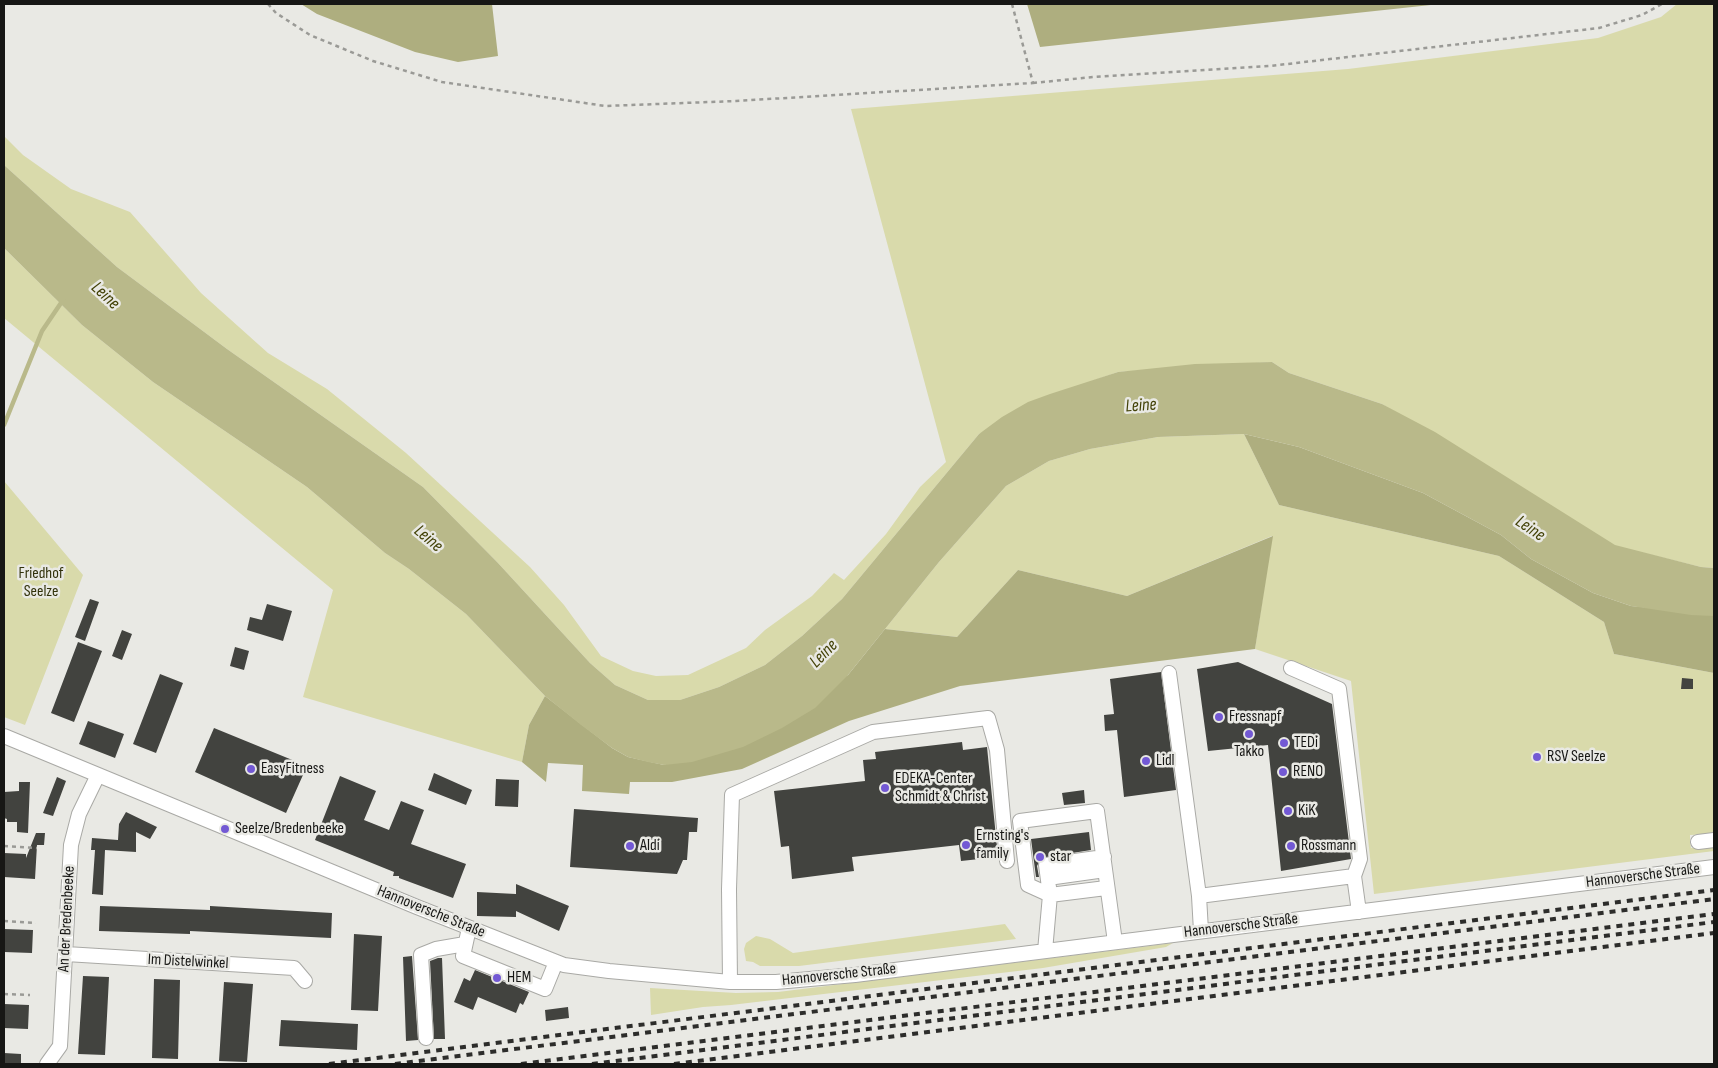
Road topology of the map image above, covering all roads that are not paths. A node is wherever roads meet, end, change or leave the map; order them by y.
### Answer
1 (1291, 668) dead end
2 (1169, 673) dead end
3 (4, 736) edge
4 (98, 775) junction
5 (1714, 840) edge
6 (1698, 842) dead end
7 (1007, 861) dead end
8 (1104, 864) junction
9 (1714, 867) edge
10 (1354, 876) junction
11 (1106, 888) junction
12 (1050, 895) junction
13 (1199, 896) junction
14 (1359, 912) junction
15 (469, 928) junction
16 (1201, 931) junction
17 (1115, 942) junction
18 (464, 944) junction
19 (1045, 951) junction
20 (66, 954) junction
21 (556, 962) junction
22 (305, 981) dead end
23 (730, 982) junction
24 (426, 1038) dead end
25 (46, 1064) edge

1 - 10 street
2 - 13 street
3 - 4 street, Hannoversche Straße
4 - 15 street, Hannoversche Straße
4 - 20 street, An der Bredenbeeke
5 - 6 street
7 - 23 street
8 - 11 street
8 - 12 street
8 - 12 street
9 - 14 street, Hannoversche Straße
10 - 13 street
10 - 14 street
11 - 12 street
11 - 17 street
12 - 19 street
13 - 16 street
14 - 16 street, Hannoversche Straße
15 - 18 street
15 - 21 street, Hannoversche Straße
16 - 17 street, Hannoversche Straße
17 - 19 street, Hannoversche Straße
18 - 21 street
18 - 24 street
19 - 23 street, Hannoversche Straße
20 - 22 street, Im Distelwinkel
20 - 25 street, An der Bredenbeeke
21 - 23 street, Hannoversche Straße

